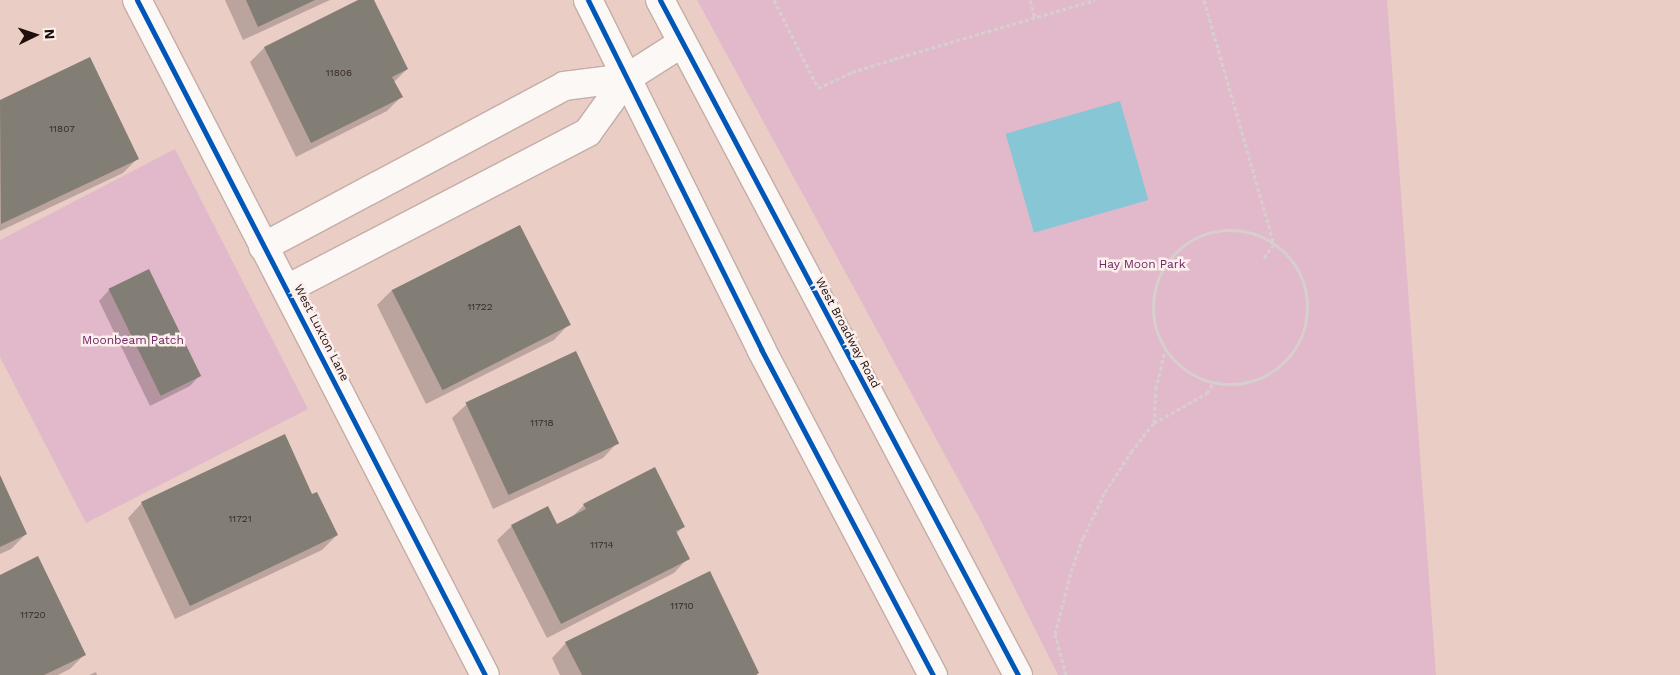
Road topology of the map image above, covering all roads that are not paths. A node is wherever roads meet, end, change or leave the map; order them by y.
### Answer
1 (137, 0) edge
2 (588, 0) edge
3 (660, 0) edge
4 (682, 44) junction
5 (627, 78) junction
6 (263, 247) junction
7 (287, 289) junction
8 (485, 675) edge
9 (933, 675) edge
10 (1018, 675) edge

1 - 6 street, West Luxton Lane
2 - 5 street
3 - 4 street, West Broadway Road
4 - 5 street
4 - 10 street, West Broadway Road
5 - 6 street
5 - 7 street
5 - 9 street
6 - 7 street, West Luxton Lane
7 - 8 street, West Luxton Lane

